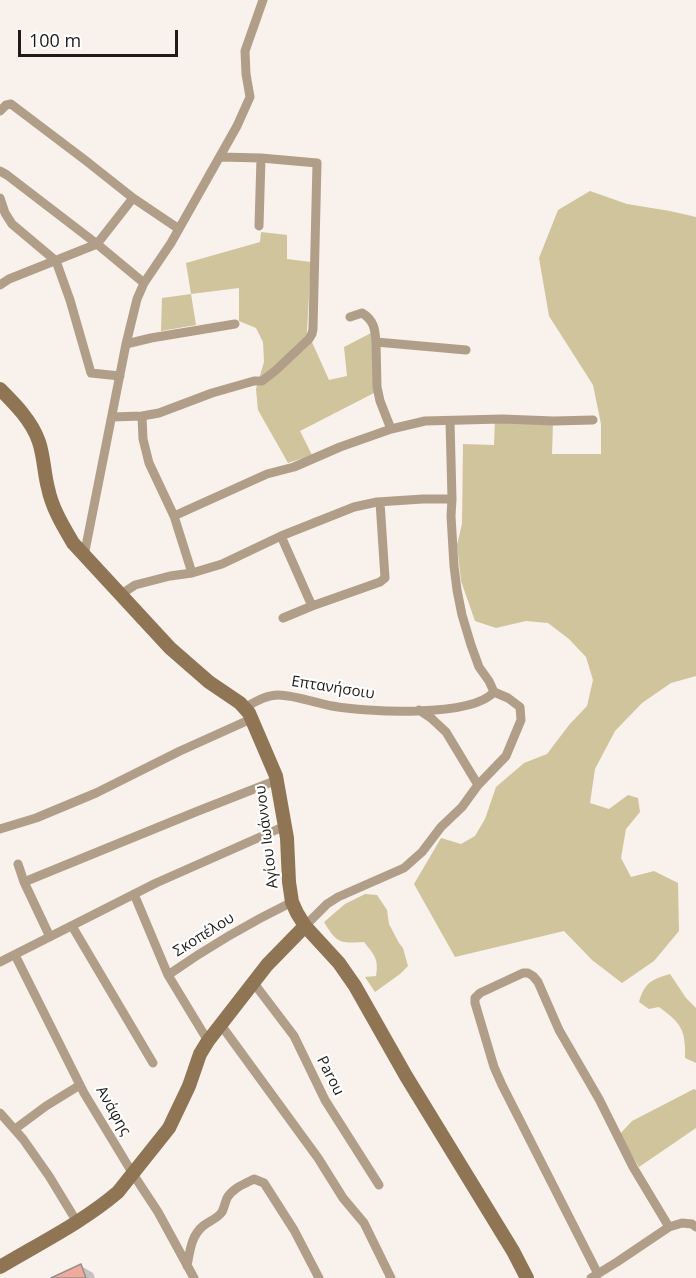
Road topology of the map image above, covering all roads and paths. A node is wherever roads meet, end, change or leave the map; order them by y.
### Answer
1 (263, 0) edge
2 (0, 111) edge
3 (220, 157) junction
4 (261, 158) junction
5 (0, 171) edge
6 (0, 198) edge
7 (133, 198) junction
8 (259, 226) dead end
9 (179, 229) junction
10 (98, 244) junction
11 (56, 261) junction
12 (144, 283) junction
13 (0, 285) edge
14 (350, 317) dead end
15 (235, 324) dead end
16 (376, 342) junction
17 (126, 344) junction
18 (466, 350) dead end
19 (120, 376) junction
20 (0, 389) edge
21 (142, 416) junction
22 (112, 417) junction
23 (593, 420) dead end
24 (450, 421) junction
25 (391, 429) junction
26 (452, 499) junction
27 (380, 502) junction
28 (174, 516) junction
29 (281, 536) junction
30 (84, 556) junction
31 (192, 573) junction
32 (120, 595) junction
33 (312, 606) junction
34 (283, 618) dead end
35 (494, 692) junction
36 (419, 710) junction
37 (248, 714) junction
38 (277, 780) junction
39 (478, 785) junction
40 (285, 826) junction
41 (0, 829) edge
42 (18, 864) dead end
43 (24, 882) junction
44 (134, 894) junction
45 (292, 902) junction
46 (72, 926) junction
47 (305, 926) junction
48 (50, 937) junction
49 (15, 955) junction
50 (0, 962) edge
51 (168, 975) junction
52 (254, 982) junction
53 (221, 1025) junction
54 (208, 1041) junction
55 (153, 1063) dead end
56 (80, 1085) junction
57 (0, 1113) edge
58 (15, 1129) junction
59 (133, 1174) junction
60 (379, 1185) dead end
61 (77, 1222) junction
62 (669, 1227) junction
63 (696, 1227) edge
64 (187, 1266) junction
65 (0, 1267) edge
66 (594, 1276) edge
67 (194, 1278) edge
68 (319, 1278) edge
69 (390, 1278) edge
70 (527, 1278) edge

1 - 3 street
2 - 7 street
3 - 4 street
3 - 9 street
4 - 8 street
4 - 21 street
5 - 10 street
6 - 11 street
7 - 9 street
7 - 10 street
9 - 12 street
10 - 11 street
10 - 12 street
11 - 13 street
11 - 19 street
12 - 17 street
14 - 16 street
15 - 17 street
16 - 18 street
16 - 25 street
17 - 19 street
19 - 22 street
20 - 30 street, Αγίου Ιωάννου
21 - 22 street
21 - 28 street
22 - 30 street
23 - 24 street
24 - 25 street
24 - 26 street
25 - 28 street
26 - 27 street
26 - 35 street
27 - 29 street
27 - 33 street
28 - 31 street
29 - 31 street
29 - 33 street
30 - 32 street, Αγίου Ιωάννου
31 - 32 street
32 - 37 street, Αγίου Ιωάννου
33 - 34 street
35 - 36 street, Επτανήσοιυ
35 - 39 street
36 - 37 street, Επτανήσοιυ
36 - 39 street
37 - 38 street, Αγίου Ιωάννου
37 - 41 street, Επτανήσοιυ
38 - 40 street, Αγίου Ιωάννου
38 - 43 street
39 - 47 street
40 - 44 street
40 - 45 street, Αγίου Ιωάννου
42 - 43 street
43 - 48 street
44 - 46 street
44 - 51 street
45 - 47 street, Αγίου Ιωάννου
45 - 51 street, Σκοπέλου
46 - 48 street
46 - 55 street
47 - 52 street
47 - 70 street, Αγίου Ιωάννου
48 - 49 street
49 - 50 street
49 - 56 street, Ανάφης
51 - 54 street, Σκοπέλου
52 - 53 street
52 - 60 street, Parou
53 - 54 street
53 - 69 street
54 - 59 street
56 - 58 street
56 - 59 street, Ανάφης
57 - 58 street
58 - 61 street
59 - 61 street
59 - 64 street, Ανάφης
61 - 65 street
62 - 63 street
62 - 66 street
62 - 66 street
64 - 67 street, Ανάφης
64 - 68 street

